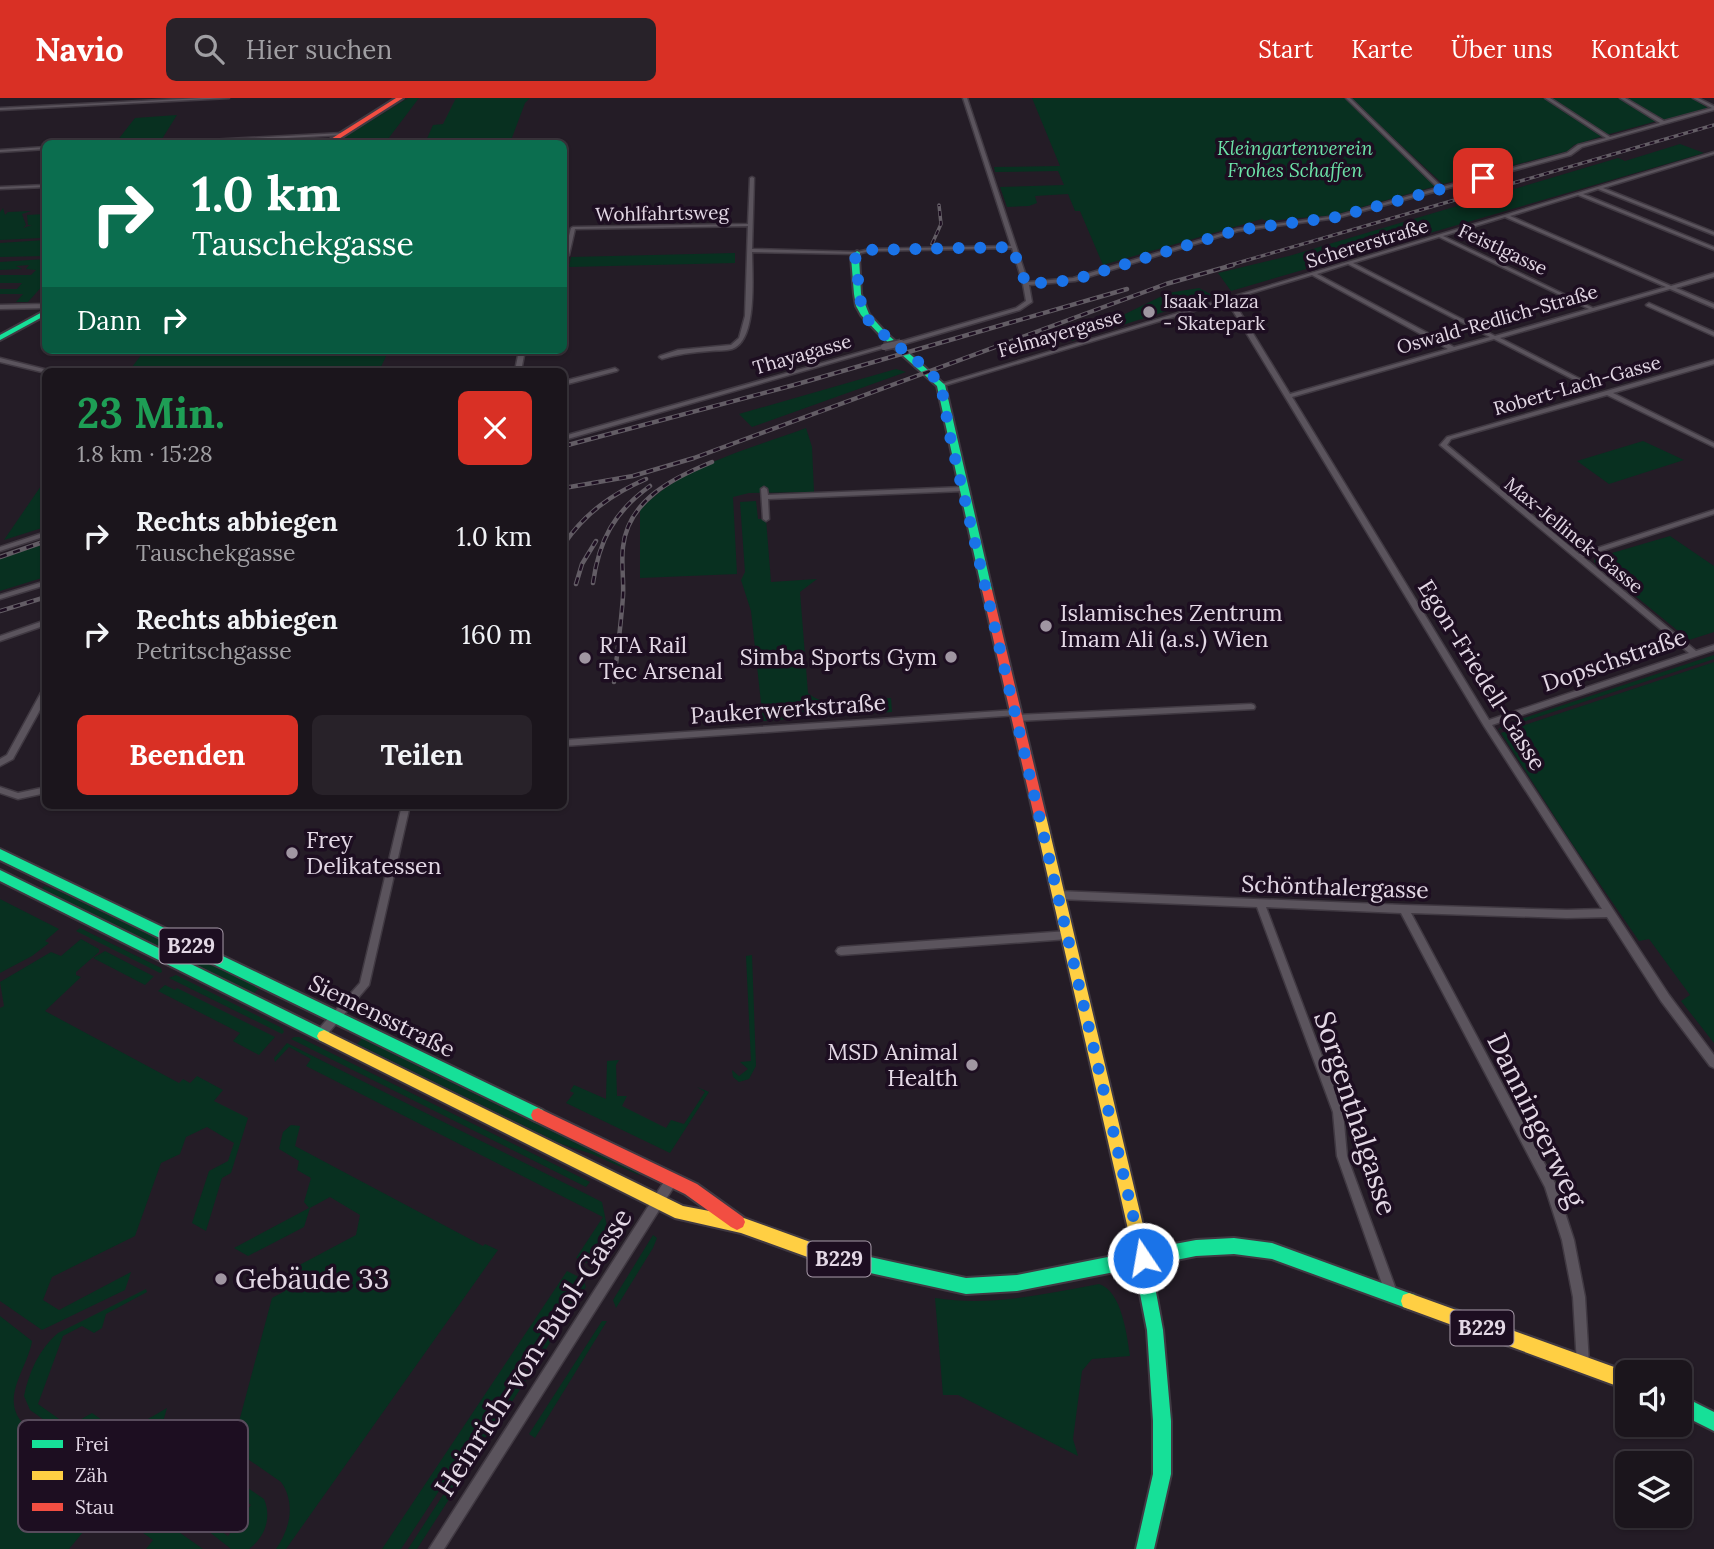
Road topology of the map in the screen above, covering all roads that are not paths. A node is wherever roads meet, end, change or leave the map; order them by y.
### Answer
1 (213, 98) edge
2 (228, 98) edge
3 (400, 98) edge
4 (965, 98) edge
5 (1348, 98) edge
6 (1547, 98) edge
7 (1622, 98) edge
8 (1695, 98) edge
9 (0, 109) edge
10 (1714, 109) edge
11 (1664, 122) junction
12 (342, 134) junction
13 (1609, 138) junction
14 (220, 140) edge
15 (332, 140) edge
16 (42, 148) edge
17 (0, 151) edge
18 (1714, 153) edge
19 (752, 178) dead end
20 (42, 186) edge
21 (0, 188) edge
22 (1599, 188) junction
23 (1441, 189) junction
24 (1579, 194) junction
25 (1506, 216) junction
26 (751, 225) junction
27 (1714, 234) edge
28 (1440, 236) junction
29 (1012, 247) junction
30 (1714, 249) edge
31 (751, 250) junction
32 (567, 251) edge
33 (857, 253) junction
34 (1349, 263) junction
35 (1313, 274) junction
36 (1714, 275) edge
37 (1026, 284) junction
38 (1670, 287) junction
39 (1229, 299) junction
40 (1650, 304) dead end
41 (42, 306) edge
42 (1714, 306) edge
43 (0, 307) edge
44 (1591, 308) junction
45 (42, 314) edge
46 (1714, 334) edge
47 (1492, 337) junction
48 (0, 338) edge
49 (1453, 349) junction
50 (662, 357) dead end
51 (0, 360) edge
52 (1714, 362) edge
53 (42, 370) edge
54 (615, 370) dead end
55 (567, 382) edge
56 (941, 385) junction
57 (1594, 388) dead end
58 (1608, 393) junction
59 (1289, 396) junction
60 (567, 437) edge
61 (1449, 438) joint
62 (1714, 444) edge
63 (764, 489) dead end
64 (963, 489) junction
65 (765, 498) junction
66 (1714, 512) edge
67 (766, 519) dead end
68 (42, 535) edge
69 (0, 549) edge
70 (1577, 557) junction
71 (42, 584) edge
72 (0, 597) edge
73 (42, 623) edge
74 (0, 639) edge
75 (1714, 647) edge
76 (1694, 653) junction
77 (42, 698) edge
78 (1251, 706) dead end
79 (1016, 716) junction
80 (1487, 724) junction
81 (567, 743) edge
82 (1, 765) edge
83 (0, 790) edge
84 (42, 791) edge
85 (405, 809) edge
86 (0, 854) edge
87 (0, 875) edge
88 (1058, 895) junction
89 (1260, 903) junction
90 (1404, 909) junction
91 (1610, 913) junction
92 (1068, 935) junction
93 (841, 951) dead end
94 (337, 1017) junction
95 (320, 1035) junction
96 (1714, 1063) edge
97 (671, 1181) junction
98 (658, 1200) junction
99 (741, 1225) junction
100 (1143, 1258) junction
101 (1393, 1297) junction
102 (1583, 1364) junction
103 (1615, 1376) edge
104 (1692, 1410) edge
105 (1714, 1422) edge
106 (436, 1549) edge
107 (1145, 1549) edge

1 - 2 street
1 - 9 street
3 - 12 street
4 - 29 street
5 - 23 street
6 - 13 street
7 - 11 street
8 - 10 street
10 - 11 street
11 - 13 street
12 - 14 street
12 - 15 street
13 - 23 street
16 - 17 street
18 - 22 street, Schererstraße
19 - 26 street
20 - 21 street
22 - 24 street, Schererstraße
22 - 27 street
23 - 37 street
24 - 25 street, Schererstraße
24 - 30 street
25 - 28 street, Schererstraße
25 - 38 street
26 - 31 street
26 - 32 street, Wohlfahrtsweg
28 - 34 street, Schererstraße
28 - 44 street, Feistlgasse
29 - 33 street
29 - 37 street
31 - 33 street
31 - 50 street
33 - 56 street
34 - 35 street, Schererstraße
34 - 47 street
35 - 39 street, Schererstraße
35 - 49 street
36 - 38 street, Oswald-Redlich-Straße
37 - 60 street, Thayagasse, bridge
38 - 42 street
38 - 44 street, Oswald-Redlich-Straße
39 - 56 street, Felmayergasse
39 - 59 street, Egon-Friedell-Gasse
40 - 46 street
41 - 43 street
44 - 47 street, Oswald-Redlich-Straße
45 - 48 street
47 - 49 street, Oswald-Redlich-Straße
47 - 57 street
49 - 59 street, Oswald-Redlich-Straße
51 - 53 street
52 - 58 street, Robert-Lach-Gasse
54 - 55 street
56 - 64 street
58 - 61 street, Robert-Lach-Gasse
58 - 62 street
59 - 80 street, Egon-Friedell-Gasse
61 - 70 street, Max-Jellinek-Gasse
63 - 65 street
64 - 65 street
64 - 79 street
65 - 67 street
66 - 70 street
68 - 69 street
70 - 76 street, Max-Jellinek-Gasse
71 - 72 street
73 - 74 street
75 - 76 street, Dopschstraße
76 - 80 street, Dopschstraße
77 - 82 street
78 - 79 street, Paukerwerkstraße
79 - 81 street, Paukerwerkstraße
79 - 88 street
80 - 91 street, Egon-Friedell-Gasse
83 - 84 street
85 - 94 street
86 - 94 street, Siemensstraße / B229
87 - 95 street, Siemensstraße / B229
88 - 89 street, Schönthalergasse
88 - 92 street
89 - 90 street, Schönthalergasse
89 - 101 street, Sorgenthalgasse
90 - 91 street, Schönthalergasse
90 - 102 street, Danningerweg
91 - 96 street, Egon-Friedell-Gasse
92 - 93 street
92 - 100 street
94 - 95 street
94 - 97 street, Siemensstraße / B229
95 - 98 street, Siemensstraße / B229
97 - 98 street, Heinrich-von-Buol-Gasse
97 - 99 street, Siemensstraße / B229
98 - 99 street, Siemensstraße / B229
98 - 106 street, Heinrich-von-Buol-Gasse
99 - 100 street, Siemensstraße / B229
100 - 101 street, Siemensstraße / B229
100 - 107 street
101 - 102 street, Siemensstraße / B229
102 - 103 street, Siemensstraße / B229
104 - 105 street

